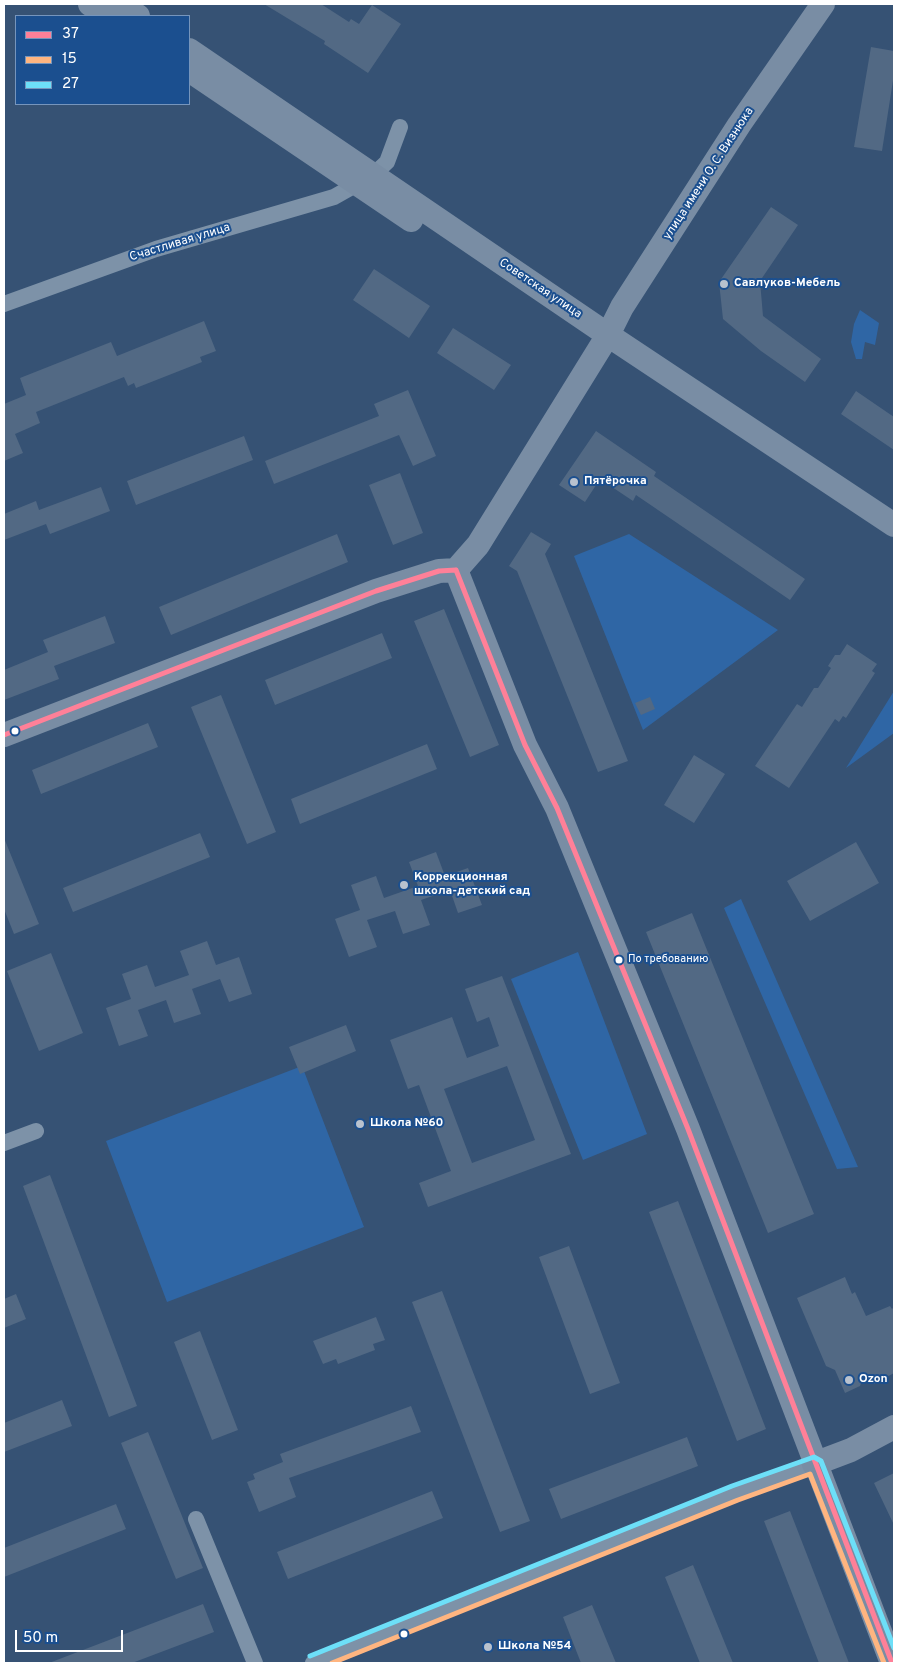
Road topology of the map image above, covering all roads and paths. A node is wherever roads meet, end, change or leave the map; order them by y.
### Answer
1 (90, 4) edge
2 (120, 4) edge
3 (823, 4) edge
4 (106, 15) edge
5 (136, 15) edge
6 (190, 51) edge
7 (190, 71) edge
8 (400, 127) dead end
9 (365, 179) junction
10 (4, 304) edge
11 (604, 342) junction
12 (894, 525) edge
13 (894, 543) edge
14 (456, 570) junction
15 (4, 735) edge
16 (36, 1131) dead end
17 (4, 1143) edge
18 (894, 1427) edge
19 (814, 1464) junction
20 (196, 1519) dead end
21 (255, 1663) edge
22 (313, 1663) edge
23 (892, 1663) edge

1 - 4 main road
2 - 5 main road
3 - 11 main road, улица имени О. С. Визнюка
6 - 9 main road, Советская улица
7 - 9 main road, Советская улица
8 - 9 street, Счастливая улица
9 - 10 street, Счастливая улица
9 - 11 main road, Советская улица
11 - 12 main road, Советская улица
11 - 13 main road, Советская улица
11 - 14 main road, улица имени О. С. Визнюка
14 - 15 main road
14 - 19 main road
16 - 17 street
18 - 19 main road
19 - 22 street
19 - 23 main road
20 - 21 street

